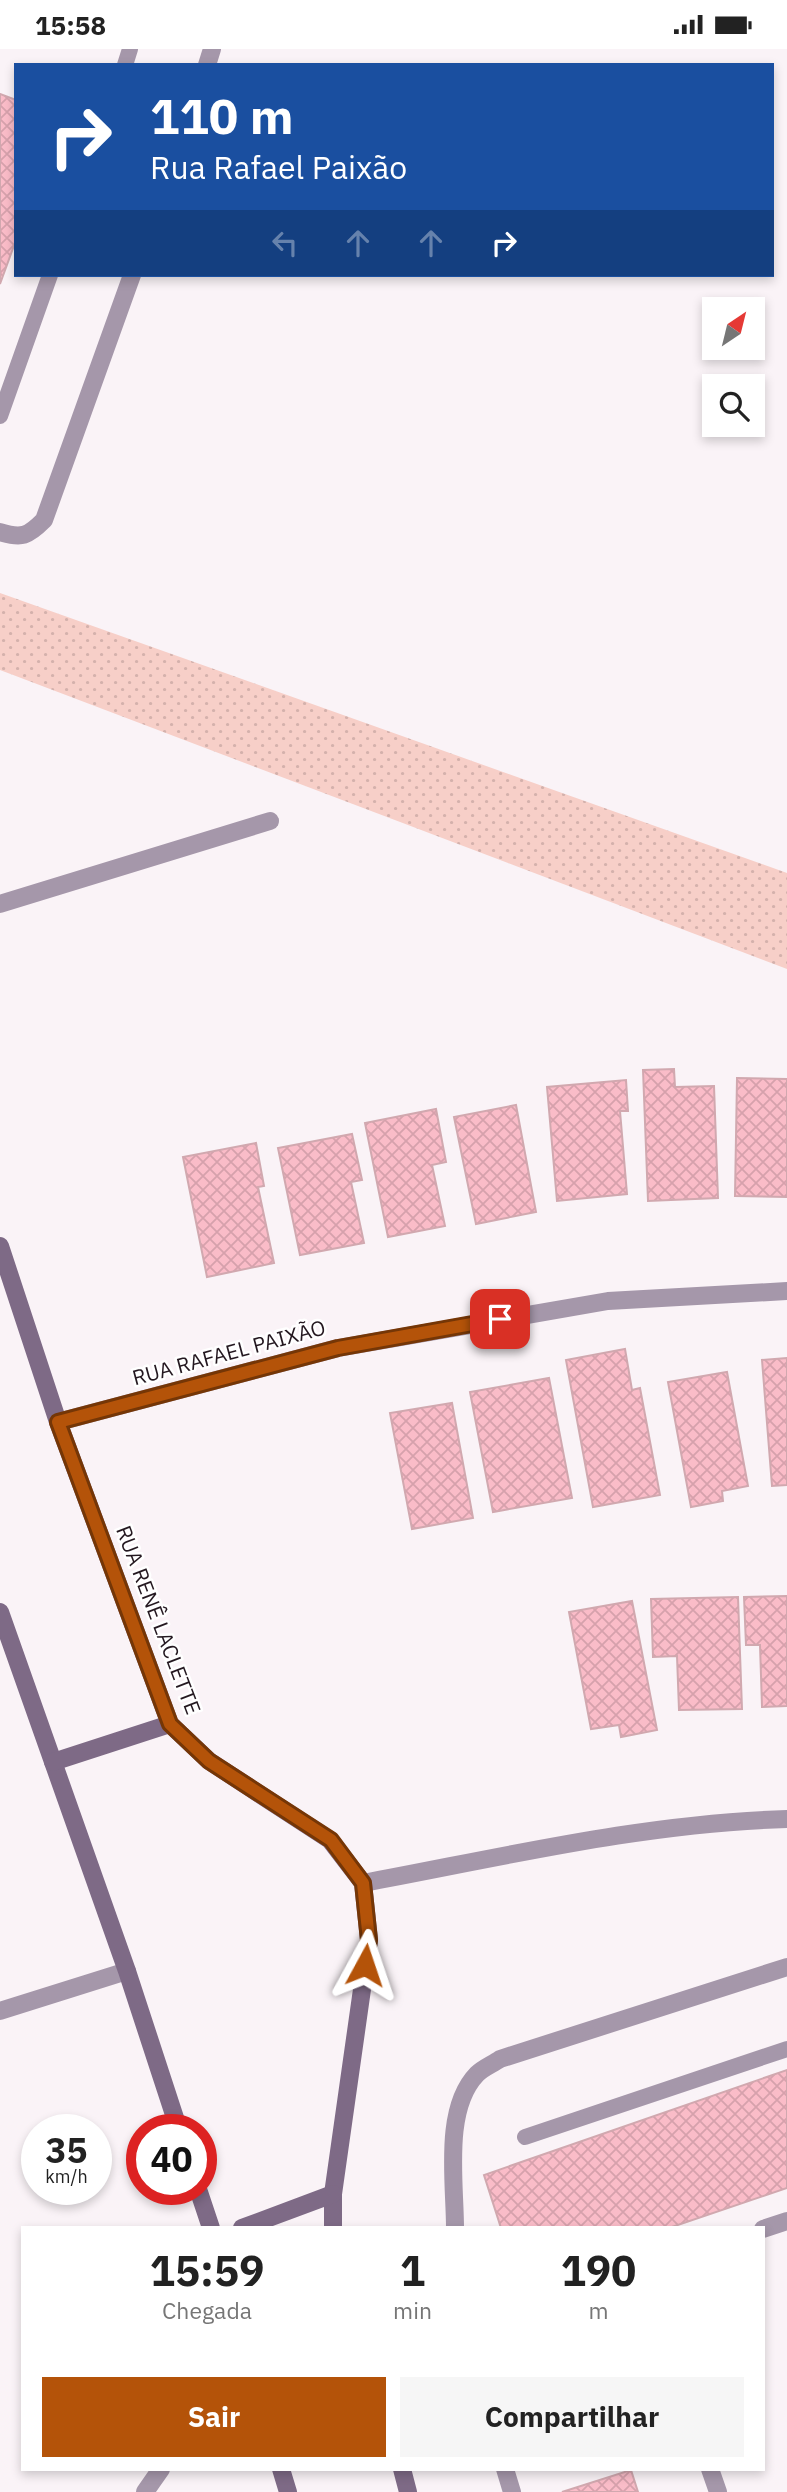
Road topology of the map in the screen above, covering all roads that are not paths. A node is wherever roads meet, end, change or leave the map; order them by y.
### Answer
1 (49, 277) edge
2 (131, 277) edge
3 (0, 416) edge
4 (0, 532) edge
5 (270, 821) dead end
6 (0, 904) edge
7 (0, 1246) edge
8 (787, 1290) edge
9 (58, 1422) junction
10 (0, 1612) edge
11 (170, 1724) junction
12 (53, 1762) junction
13 (787, 1819) edge
14 (363, 1883) junction
15 (127, 1971) junction
16 (786, 1972) edge
17 (0, 2011) edge
18 (787, 2049) edge
19 (173, 2114) edge
20 (525, 2137) dead end
21 (332, 2194) junction
22 (203, 2205) edge
23 (787, 2221) edge
24 (210, 2226) edge
25 (248, 2226) edge
26 (333, 2226) edge
27 (455, 2226) edge
28 (765, 2227) edge
29 (160, 2471) edge
30 (282, 2471) edge
31 (403, 2471) edge
32 (506, 2471) edge
33 (711, 2471) edge
34 (145, 2492) edge
35 (288, 2492) edge
36 (408, 2492) edge
37 (512, 2492) edge
38 (718, 2492) edge

1 - 3 lane
2 - 4 street
5 - 6 street
7 - 9 street, RUA RENÊ LACLETTE
8 - 9 street, RUA RAFAEL PAIXÃO
9 - 11 street, RUA RENÊ LACLETTE
10 - 12 street
11 - 12 street
11 - 14 street, RUA RENÊ LACLETTE
12 - 15 street
13 - 14 street
14 - 21 street
15 - 17 street
15 - 19 street
16 - 27 street
18 - 20 lane
21 - 25 street
21 - 26 street
22 - 24 street
23 - 28 street
29 - 34 street
30 - 35 street
31 - 36 street
32 - 37 street
33 - 38 street

